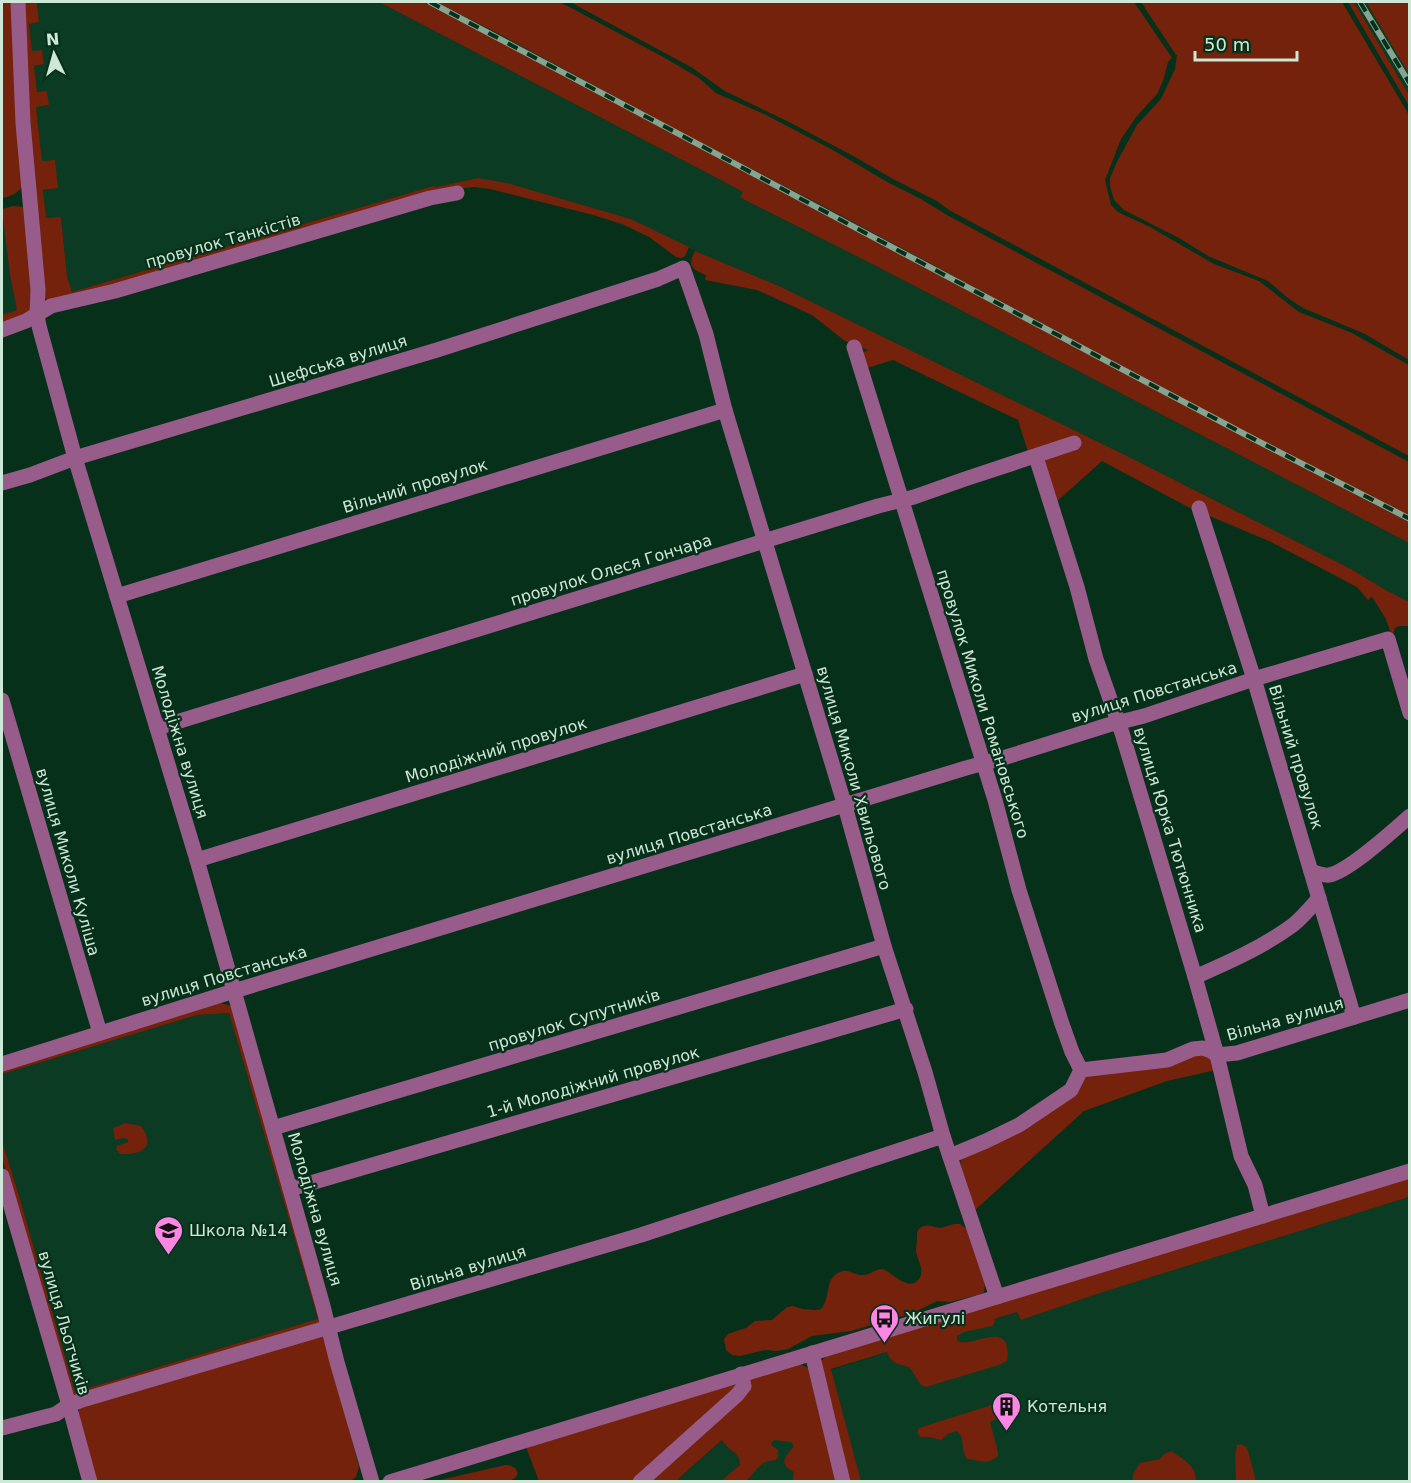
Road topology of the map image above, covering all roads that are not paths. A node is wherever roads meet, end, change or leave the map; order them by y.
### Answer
1 (18, 2) edge
2 (457, 193) dead end
3 (683, 268) joint
4 (37, 315) junction
5 (2, 330) edge
6 (854, 347) dead end
7 (725, 410) junction
8 (1074, 443) dead end
9 (1036, 457) junction
10 (75, 458) junction
11 (2, 483) edge
12 (903, 500) junction
13 (1199, 508) dead end
14 (764, 542) junction
15 (117, 596) junction
16 (805, 674) junction
17 (1254, 680) junction
18 (2, 700) edge
19 (1410, 713) edge
20 (1118, 723) junction
21 (158, 728) junction
22 (984, 763) junction
23 (845, 806) junction
24 (1410, 816) edge
25 (197, 861) junction
26 (1311, 871) junction
27 (1319, 898) junction
28 (884, 945) junction
29 (1195, 977) junction
30 (234, 992) junction
31 (1410, 1000) edge
32 (906, 1009) junction
33 (1353, 1017) junction
34 (100, 1033) junction
35 (1217, 1055) junction
36 (2, 1064) edge
37 (1081, 1070) junction
38 (273, 1128) junction
39 (943, 1136) junction
40 (950, 1156) junction
41 (1410, 1171) edge
42 (2, 1176) edge
43 (290, 1189) junction
44 (1263, 1216) junction
45 (997, 1297) junction
46 (329, 1328) junction
47 (812, 1353) junction
48 (741, 1374) junction
49 (69, 1405) junction
50 (2, 1428) edge
51 (90, 1482) edge
52 (372, 1482) edge
53 (390, 1482) edge
54 (640, 1482) edge
55 (843, 1482) edge

1 - 4 street, Молодіжна вулиця
2 - 4 street, провулок Танкістів
3 - 7 street, вулиця Миколи Хвильового
3 - 10 street, Шефська вулиця
4 - 5 street, провулок Танкістів
4 - 10 street, Молодіжна вулиця
6 - 12 street, провулок Миколи Романовського
7 - 14 street, вулиця Миколи Хвильового
7 - 15 street, Вільний провулок
8 - 9 street, провулок Олеся Гончара
9 - 12 street, провулок Олеся Гончара
9 - 20 street, вулиця Юрка Тютюнника
10 - 11 street, Шефська вулиця
10 - 15 street, Молодіжна вулиця
12 - 14 street, провулок Олеся Гончара
12 - 22 street, провулок Миколи Романовського
13 - 17 street, Вільний провулок
14 - 16 street, вулиця Миколи Хвильового
14 - 21 street, провулок Олеся Гончара
15 - 21 street, Молодіжна вулиця
16 - 23 street, вулиця Миколи Хвильового
16 - 25 street, Молодіжний провулок
17 - 19 street, вулиця Повстанська
17 - 20 street, вулиця Повстанська
17 - 26 street, Вільний провулок
18 - 34 street, вулиця Миколи Куліша
20 - 22 street, вулиця Повстанська
20 - 29 street, вулиця Юрка Тютюнника
21 - 25 street, Молодіжна вулиця
22 - 23 street, вулиця Повстанська
22 - 37 street, провулок Миколи Романовського
23 - 28 street, вулиця Миколи Хвильового
23 - 30 street, вулиця Повстанська
24 - 26 street
25 - 30 street, Молодіжна вулиця
26 - 27 street, Вільний провулок
27 - 29 street
27 - 33 street, Вільний провулок
28 - 32 street, вулиця Миколи Хвильового
28 - 38 street, провулок Супутників
29 - 35 street, вулиця Юрка Тютюнника
30 - 34 street, вулиця Повстанська
30 - 38 street, Молодіжна вулиця
31 - 33 street, Вільна вулиця
32 - 39 street, вулиця Миколи Хвильового
32 - 43 street, 1-й Молодіжний провулок
33 - 35 street, Вільна вулиця
34 - 36 street, вулиця Повстанська
35 - 37 street, Вільна вулиця
35 - 44 street, вулиця Юрка Тютюнника
37 - 40 street
38 - 43 street, Молодіжна вулиця
39 - 40 street, вулиця Миколи Хвильового
39 - 46 street, Вільна вулиця
40 - 45 street, вулиця Миколи Хвильового
41 - 44 street
42 - 49 street, вулиця Льотчиків
43 - 46 street, Молодіжна вулиця
44 - 45 street
45 - 47 street
46 - 49 street, Вільна вулиця
46 - 52 street, Молодіжна вулиця
47 - 48 street
47 - 55 street
48 - 53 street
48 - 54 street
49 - 50 street, Вільна вулиця
49 - 51 street, вулиця Льотчиків

